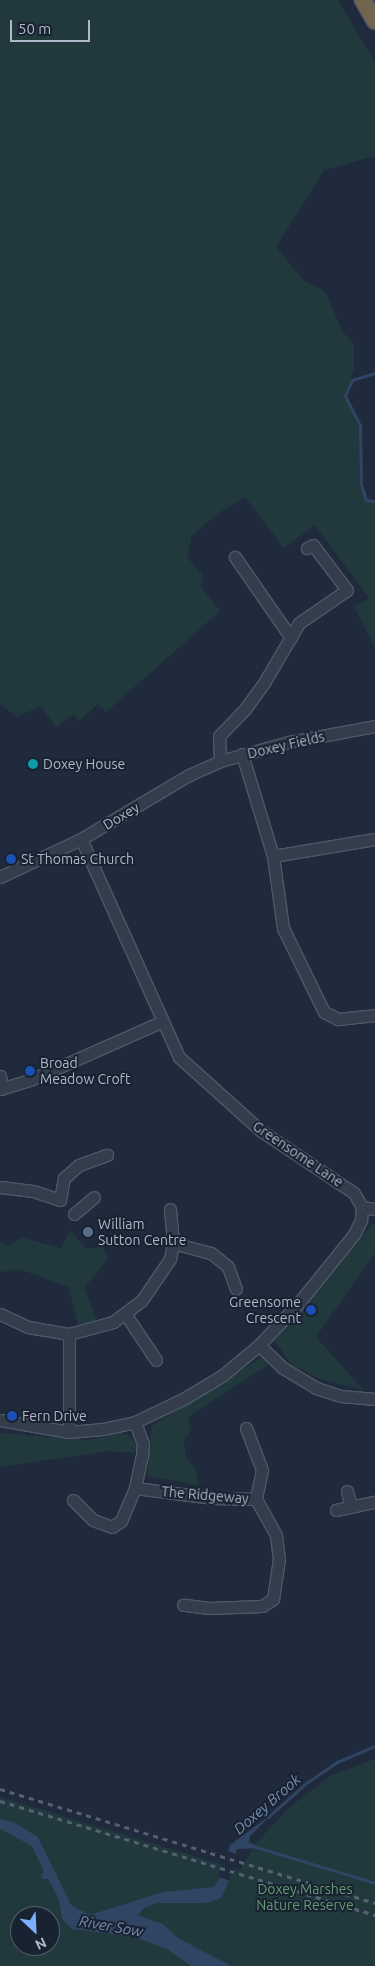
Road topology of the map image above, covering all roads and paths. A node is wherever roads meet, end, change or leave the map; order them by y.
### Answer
1 (363, 0) edge
2 (375, 21) edge
3 (308, 548) dead end
4 (235, 557) dead end
5 (291, 638) junction
6 (375, 726) edge
7 (242, 754) junction
8 (220, 762) junction
9 (80, 839) junction
10 (375, 839) edge
11 (272, 856) junction
12 (0, 877) edge
13 (375, 1015) edge
14 (161, 1022) junction
15 (0, 1076) edge
16 (1, 1089) edge
17 (107, 1155) dead end
18 (0, 1187) edge
19 (94, 1197) dead end
20 (362, 1207) junction
21 (170, 1209) dead end
22 (375, 1209) edge
23 (74, 1214) dead end
24 (173, 1242) junction
25 (236, 1289) dead end
26 (0, 1314) edge
27 (126, 1315) junction
28 (69, 1334) junction
29 (258, 1345) junction
30 (156, 1360) dead end
31 (375, 1399) edge
32 (0, 1420) edge
33 (135, 1422) junction
34 (246, 1428) dead end
35 (69, 1432) junction
36 (135, 1488) junction
37 (347, 1491) dead end
38 (256, 1499) junction
39 (73, 1500) dead end
40 (375, 1502) edge
41 (351, 1507) junction
42 (336, 1510) dead end
43 (183, 1605) dead end

1 - 2 highway
3 - 5 street
4 - 5 street
5 - 8 street
6 - 7 street, Doxey Fields
7 - 8 street, Doxey
7 - 11 street, Doxey Fields
8 - 9 street, Doxey
9 - 12 street, Doxey
9 - 14 street, Greensome Lane
10 - 11 street
11 - 13 street, Doxey Fields
14 - 16 street
14 - 20 street, Greensome Lane
15 - 16 street
17 - 18 street
19 - 23 street
20 - 22 street
20 - 29 street
21 - 24 street
24 - 25 street
24 - 27 street
26 - 28 street
27 - 28 street
27 - 30 street
28 - 35 street
29 - 31 street
29 - 33 street
32 - 35 street
33 - 35 street
33 - 36 street
34 - 38 street
36 - 38 street, The Ridgeway
36 - 39 street
37 - 41 street
38 - 43 street, The Ridgeway
40 - 41 street
41 - 42 street

